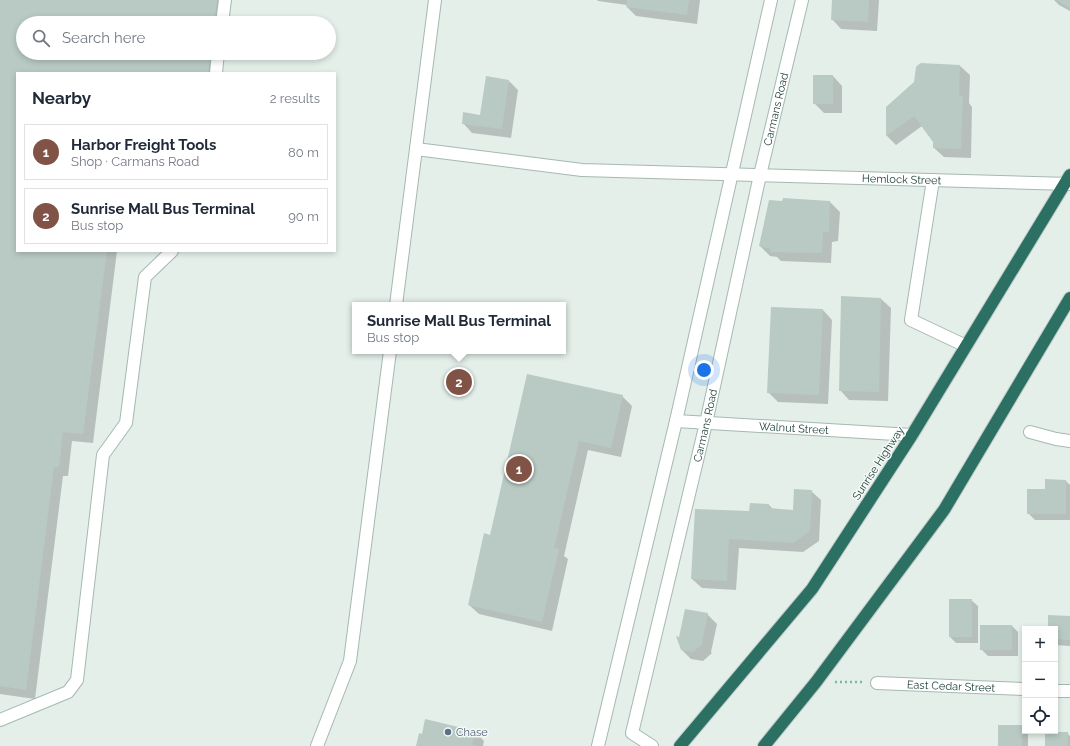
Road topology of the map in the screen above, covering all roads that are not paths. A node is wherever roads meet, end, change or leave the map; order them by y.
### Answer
1 (225, 0) edge
2 (435, 0) edge
3 (771, 0) edge
4 (802, 0) edge
5 (223, 16) edge
6 (217, 60) edge
7 (216, 72) edge
8 (416, 148) junction
9 (732, 174) junction
10 (760, 175) junction
11 (933, 180) junction
12 (1068, 181) edge
13 (171, 252) edge
14 (1070, 298) edge
15 (396, 302) edge
16 (966, 346) junction
17 (390, 354) edge
18 (676, 421) junction
19 (706, 423) junction
20 (1030, 432) dead end
21 (912, 435) junction
22 (1070, 441) edge
23 (877, 683) road end
24 (1022, 689) edge
25 (1058, 691) edge
26 (1070, 691) edge
27 (0, 720) edge
28 (316, 746) edge
29 (598, 746) edge
30 (652, 746) edge
31 (680, 746) edge
32 (764, 746) edge

1 - 5 street
2 - 8 street
3 - 9 street
4 - 10 street, Carmans Road
6 - 7 street
8 - 9 street, Hemlock Street
8 - 15 street
9 - 10 street, Hemlock Street
9 - 18 street
10 - 11 street, Hemlock Street
10 - 19 street, Carmans Road
11 - 12 street, Hemlock Street
11 - 16 street
12 - 16 highway, Sunrise Highway
13 - 27 street
14 - 32 highway
16 - 21 highway, Sunrise Highway
17 - 28 street
18 - 19 street, Walnut Street
18 - 29 street
19 - 21 street, Walnut Street
19 - 30 street, Carmans Road
20 - 22 street
21 - 31 highway, Sunrise Highway
23 - 24 street, East Cedar Street
25 - 26 street

